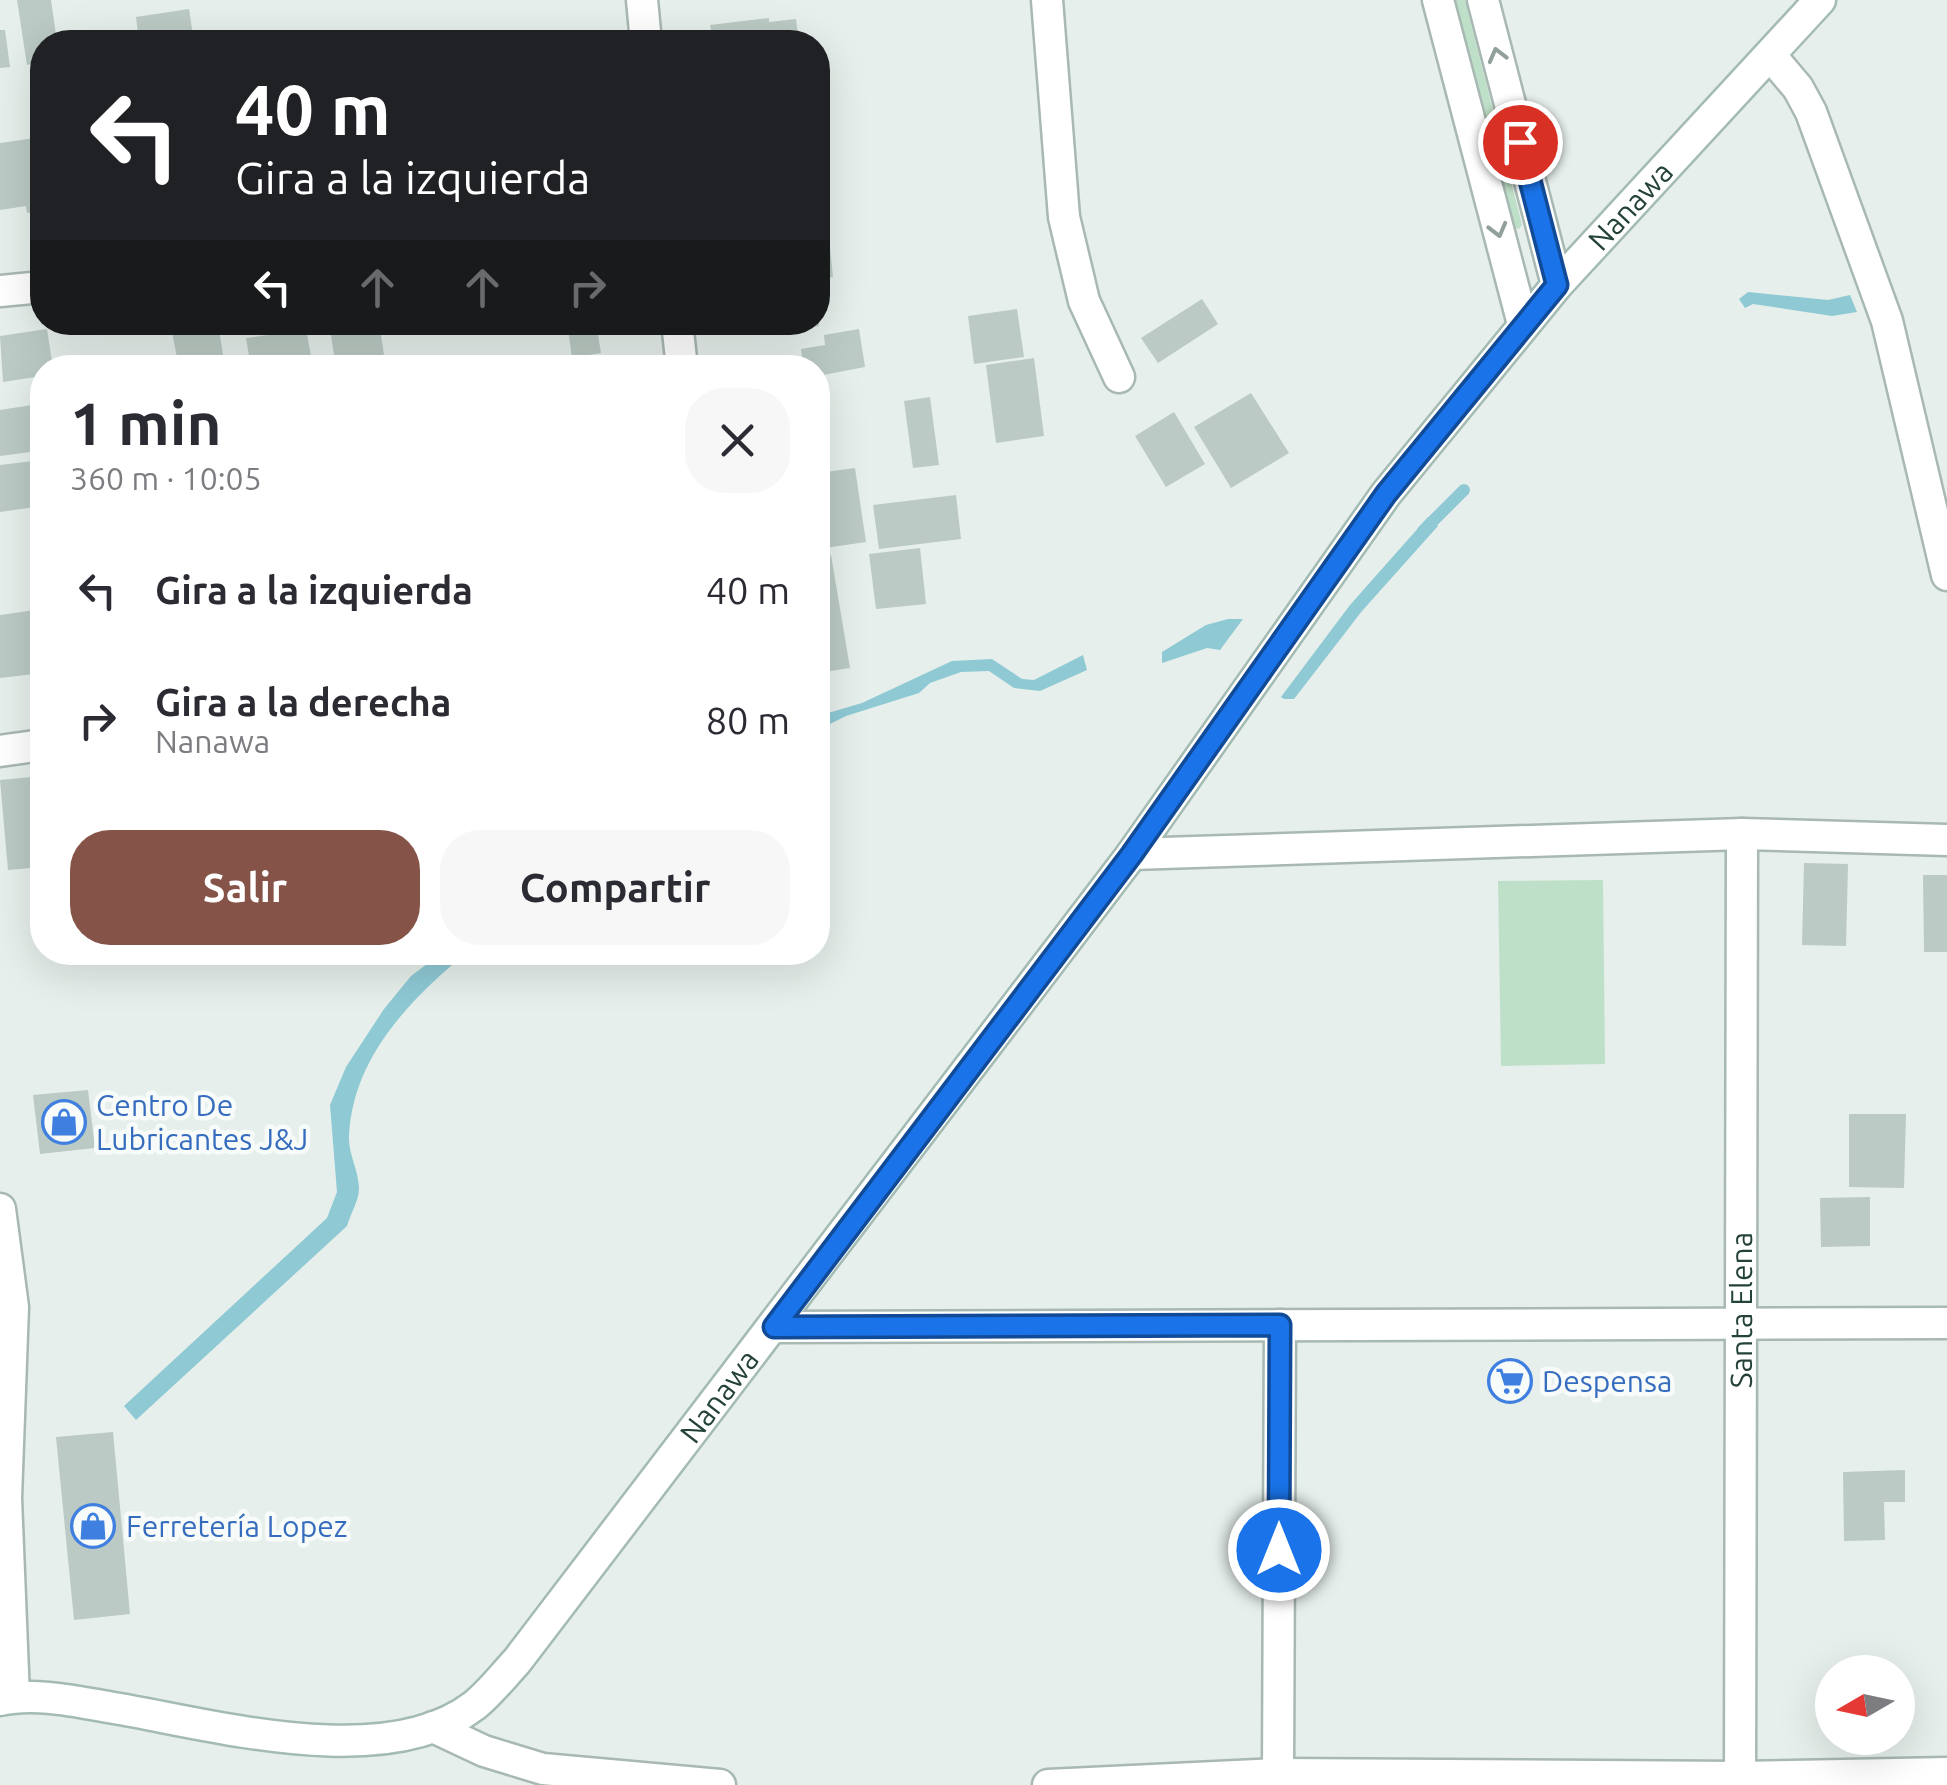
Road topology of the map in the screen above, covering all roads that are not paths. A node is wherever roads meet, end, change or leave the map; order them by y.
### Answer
1 (642, 0) edge
2 (1047, 0) edge
3 (1438, 0) edge
4 (1482, 0) edge
5 (1820, 0) edge
6 (645, 30) edge
7 (1771, 56) junction
8 (1557, 285) junction
9 (30, 288) edge
10 (0, 291) edge
11 (1522, 324) junction
12 (1119, 377) dead end
13 (1933, 454) edge
14 (1947, 575) edge
15 (30, 747) edge
16 (0, 751) edge
17 (1742, 834) junction
18 (1947, 840) edge
19 (1132, 854) junction
20 (0, 1209) edge
21 (1947, 1323) edge
22 (1742, 1324) junction
23 (1280, 1325) junction
24 (774, 1327) junction
25 (7, 1698) edge
26 (434, 1727) junction
27 (1947, 1773) edge
28 (1278, 1774) junction
29 (1740, 1781) edge
30 (720, 1785) edge
31 (1048, 1785) edge

1 - 6 street
2 - 12 street
3 -> 11 street
8 -> 4 street
5 - 7 street, Nanawa
7 - 8 street, Nanawa
7 - 13 street
8 - 11 street, Nanawa
9 - 10 street
11 - 19 street, Nanawa
13 - 14 street
15 - 16 street
17 - 18 street
17 - 19 street
17 - 22 street, Santa Elena
19 - 24 street, Nanawa
20 - 25 street
21 - 22 street
22 - 23 street
22 - 29 street, Santa Elena
23 - 24 street
23 - 28 street
24 - 26 street, Nanawa
25 - 26 street, Nanawa
26 - 30 street
27 - 29 street
28 - 29 street
28 - 31 street

